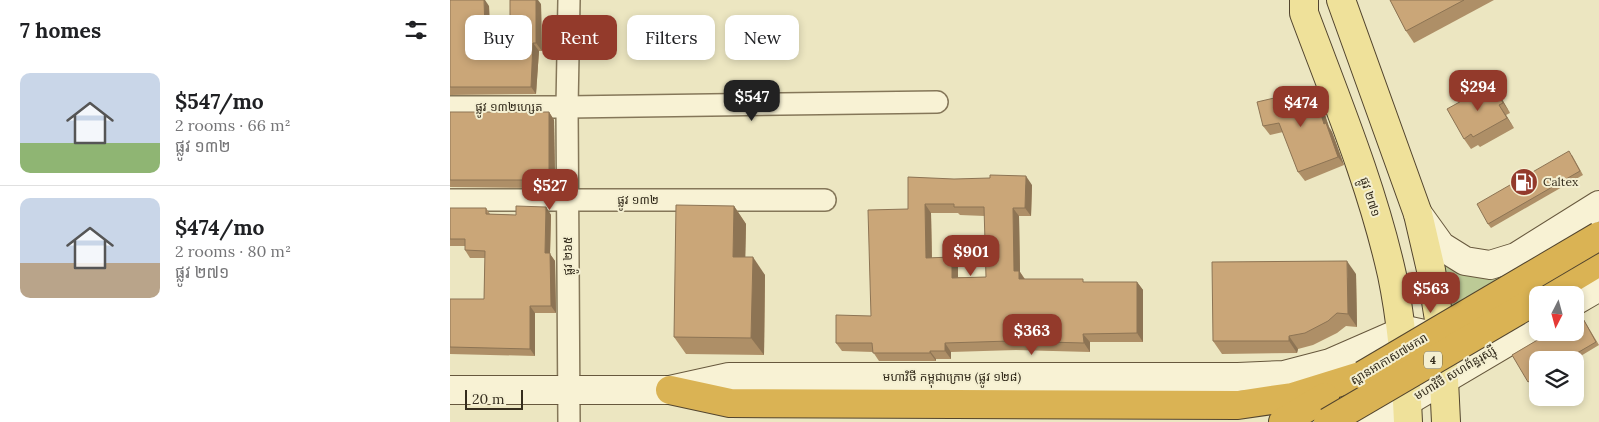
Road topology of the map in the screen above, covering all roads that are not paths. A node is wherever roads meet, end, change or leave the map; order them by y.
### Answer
1 (569, 0) edge
2 (1304, 0) edge
3 (1341, 0) edge
4 (937, 102) dead end
5 (450, 107) edge
6 (567, 107) junction
7 (450, 200) edge
8 (568, 200) junction
9 (825, 200) dead end
10 (1599, 205) edge
11 (1418, 214) junction
12 (1599, 236) edge
13 (1599, 262) edge
14 (1559, 286) edge
15 (1599, 287) edge
16 (1584, 296) edge
17 (1529, 304) edge
18 (1529, 329) edge
19 (1401, 332) junction
20 (1442, 348) junction
21 (1363, 375) junction
22 (1444, 380) junction
23 (450, 390) edge
24 (568, 390) junction
25 (670, 390) junction
26 (1407, 412) edge
27 (569, 422) edge
28 (1283, 422) edge
29 (1328, 422) edge
30 (1372, 422) edge
31 (1446, 422) edge

1 - 6 street, ផ្លូវ ២៦៥
2 - 19 main road, ផ្លូវ ២៧១
3 - 11 main road
4 - 6 street, ផ្លូវ ១៣២ហ្សេត
5 - 6 street, ផ្លូវ ១៣២ហ្សេត
6 - 8 street, ផ្លូវ ២៦៥
7 - 8 street, ផ្លូវ ១៣២
8 - 9 street, ផ្លូវ ១៣២
8 - 24 street, ផ្លូវ ២៦៥
10 - 11 main road
11 - 20 main road
12 - 21 highway, ស្ពានអាកាស៧មករា / 4, bridge
13 - 14 highway
15 - 16 main road
17 - 29 highway, ស្ពានអាកាស៧មករា / 4, bridge
18 - 22 main road, មហាវិថី សហព័ន្ធរុស្ស៊ី
19 - 20 main road
19 - 25 main road, មហាវិថី កម្ពុជាក្រោម (ផ្លូវ ១២៨)
19 - 26 main road, ផ្លូវ ២៧១
20 - 22 main road
21 - 25 highway
21 - 28 highway, ស្ពានអាកាស៧មករា / 4
22 - 26 main road, មហាវិថី សហព័ន្ធរុស្ស៊ី
22 - 31 main road
23 - 24 main road, មហាវិថី កម្ពុជាក្រោម (ផ្លូវ ១២៨)
24 - 25 main road, មហាវិថី កម្ពុជាក្រោម (ផ្លូវ ១២៨)
24 - 27 street, ផ្លូវ ២៦៥
26 - 30 main road, មហាវិថី សហព័ន្ធរុស្ស៊ី

